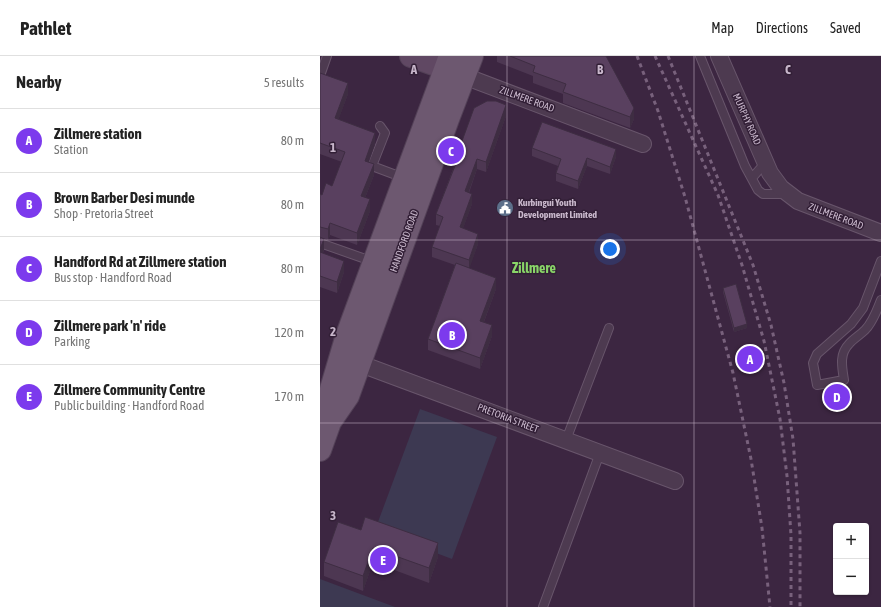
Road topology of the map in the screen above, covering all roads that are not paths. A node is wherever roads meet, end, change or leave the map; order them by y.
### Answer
1 (327, 56) edge
2 (410, 56) edge
3 (700, 56) edge
4 (719, 56) edge
5 (458, 64) edge
6 (321, 73) edge
7 (380, 126) dead end
8 (642, 144) dead end
9 (766, 162) junction
10 (404, 178) junction
11 (752, 178) junction
12 (775, 181) joint
13 (787, 194) junction
14 (881, 233) edge
15 (320, 243) edge
16 (881, 261) edge
17 (384, 266) junction
18 (881, 300) edge
19 (609, 328) dead end
20 (350, 360) junction
21 (330, 422) junction
22 (566, 440) junction
23 (320, 450) edge
24 (600, 453) junction
25 (675, 481) dead end
26 (543, 607) edge

1 - 6 lane
2 - 5 main road, ZILLMERE ROAD
3 - 11 lane
4 - 9 street, MURPHY ROAD
5 - 8 street, ZILLMERE ROAD
5 - 10 main road, HANDFORD ROAD
5 - 17 main road, HANDFORD ROAD
7 - 10 lane
9 - 11 lane
9 - 12 street, MURPHY ROAD
10 - 17 main road, HANDFORD ROAD
11 - 13 lane
12 - 13 street, ZILLMERE ROAD
13 - 14 street, ZILLMERE ROAD
15 - 17 lane
16 - 18 lane
17 - 20 main road, HANDFORD ROAD
19 - 22 lane
20 - 21 main road, HANDFORD ROAD
20 - 21 main road, HANDFORD ROAD
20 - 22 street, PRETORIA STREET
21 - 23 main road, HANDFORD ROAD
22 - 24 street, PRETORIA STREET
24 - 25 street, PRETORIA STREET
24 - 26 lane

